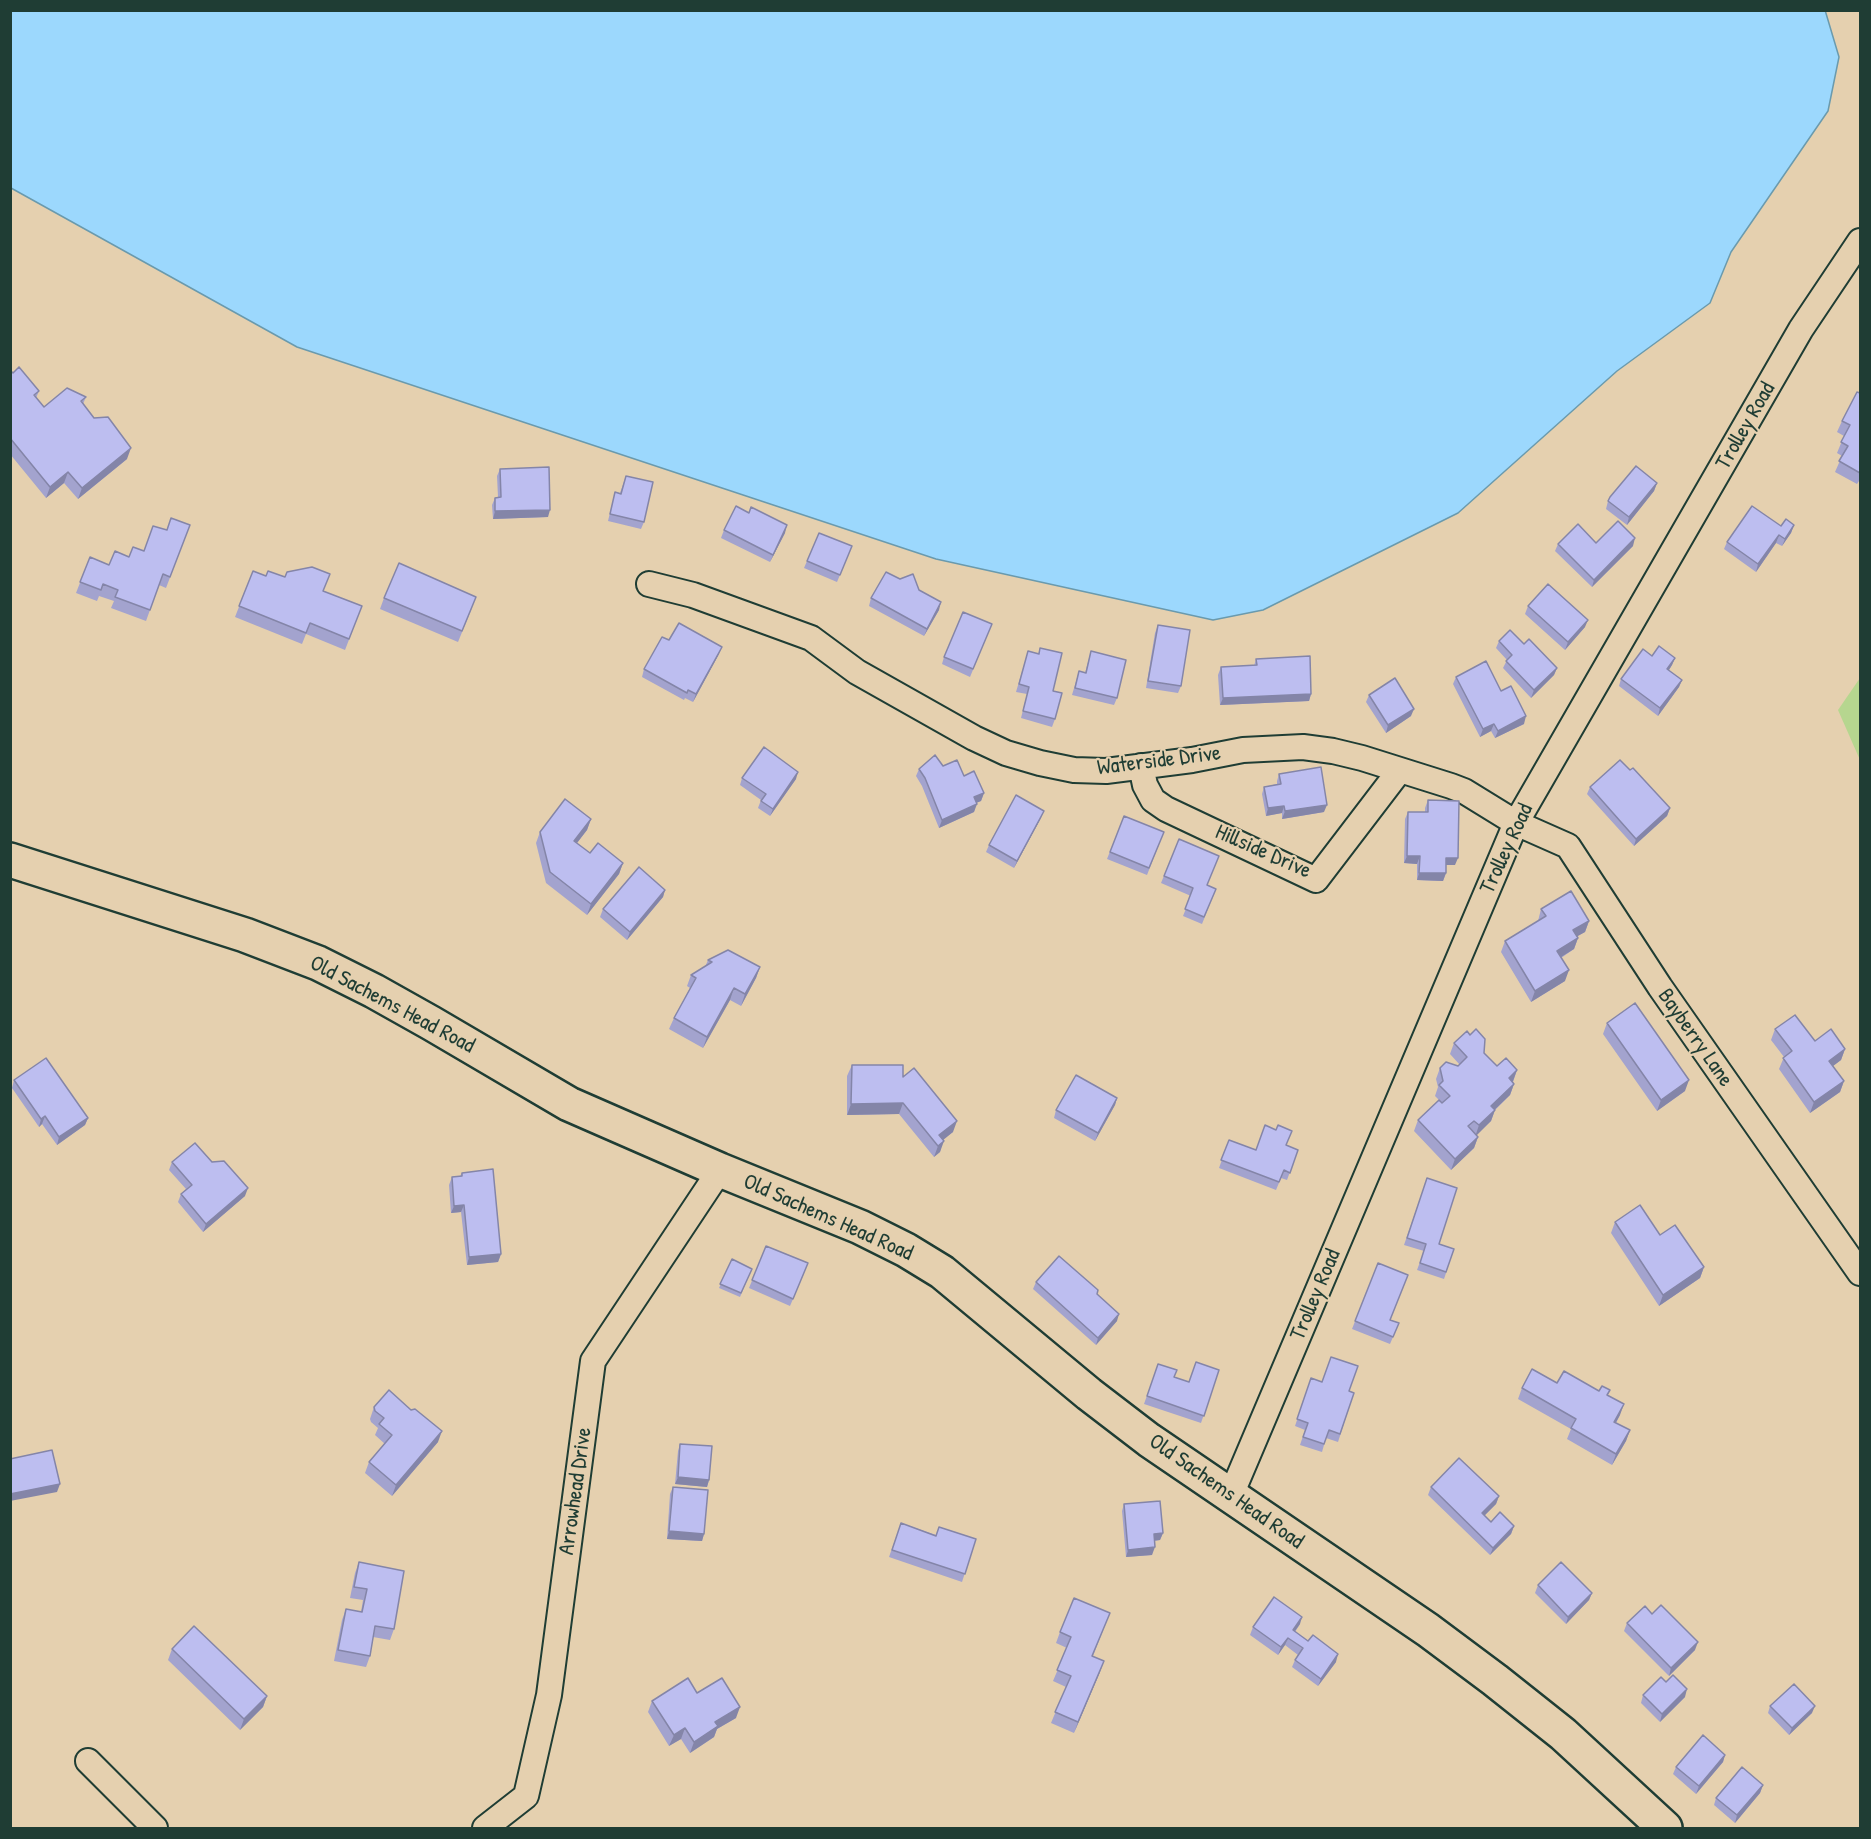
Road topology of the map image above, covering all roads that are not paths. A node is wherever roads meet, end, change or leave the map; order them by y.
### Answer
1 (1860, 241) edge
2 (649, 584) dead end
3 (1141, 766) junction
4 (1400, 770) junction
5 (1516, 823) junction
6 (10, 860) edge
7 (720, 1170) junction
8 (1860, 1273) edge
9 (1231, 1495) junction
10 (88, 1761) dead end
11 (155, 1828) edge
12 (485, 1828) edge
13 (1665, 1828) edge

1 - 5 street, Trolley Road
2 - 3 street, Waterside Drive
3 - 4 street, Waterside Drive
3 - 4 street, Hillside Drive
4 - 5 street, Waterside Drive
5 - 8 street, Bayberry Lane
5 - 9 street, Trolley Road
6 - 7 street, Old Sachems Head Road
7 - 9 street, Old Sachems Head Road
7 - 12 street, Arrowhead Drive
9 - 13 street, Old Sachems Head Road
10 - 11 street

